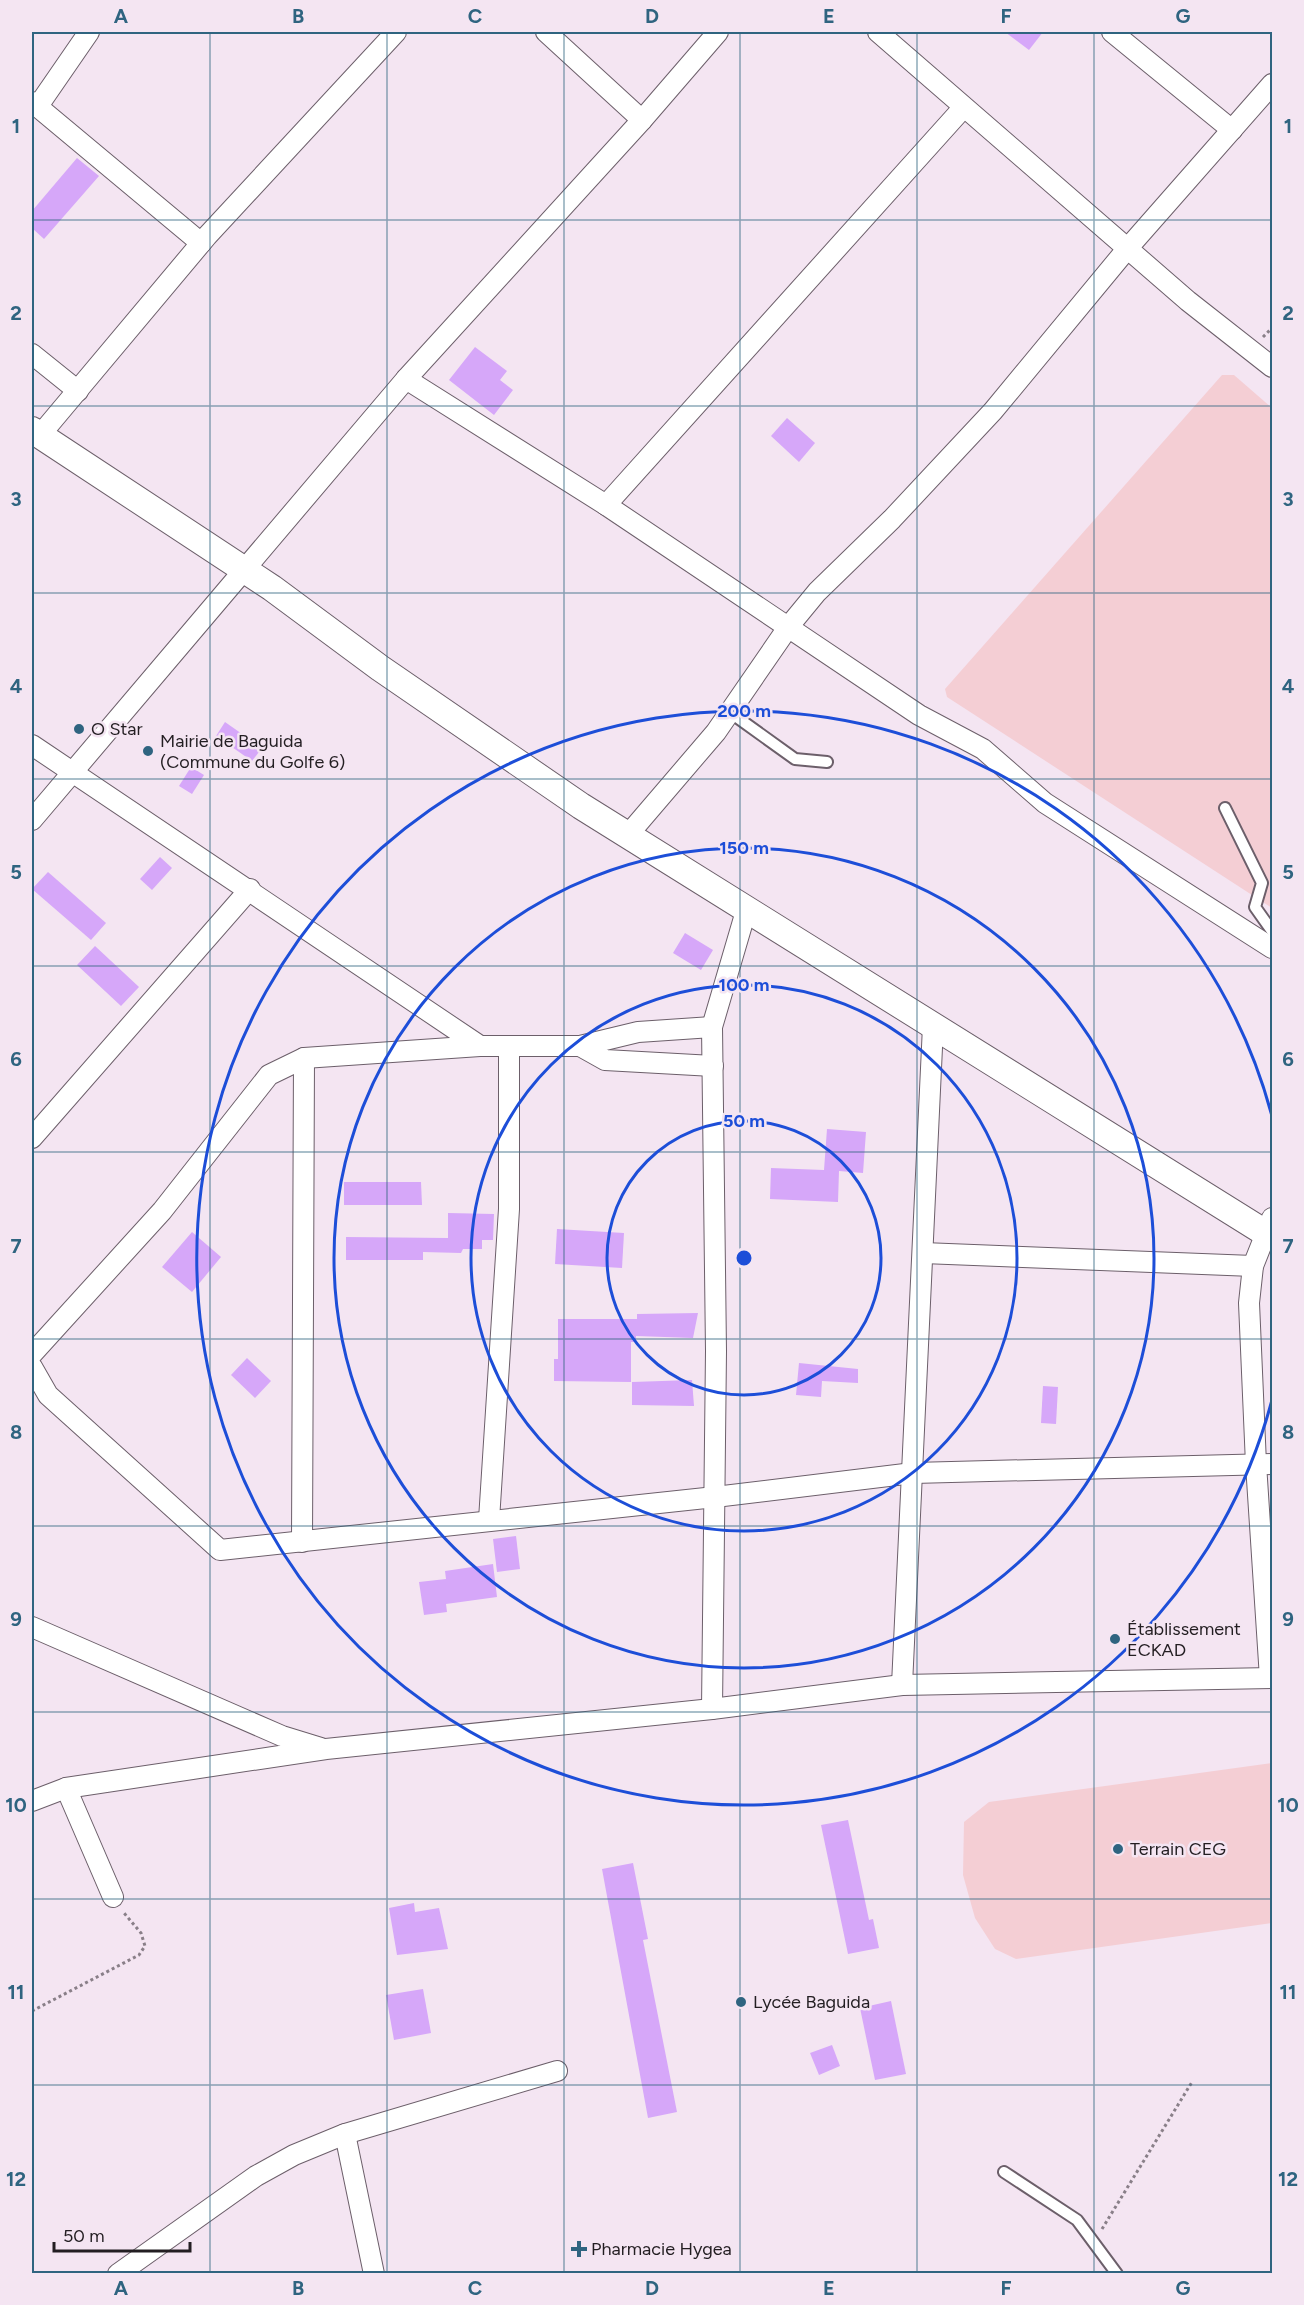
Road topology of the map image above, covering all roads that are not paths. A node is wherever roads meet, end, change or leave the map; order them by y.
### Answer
1 (89, 32) edge
2 (396, 32) edge
3 (546, 32) edge
4 (718, 32) edge
5 (878, 32) edge
6 (1112, 32) edge
7 (1272, 84) edge
8 (35, 104) edge
9 (963, 108) junction
10 (642, 120) junction
11 (1232, 130) junction
12 (201, 243) junction
13 (1127, 249) junction
14 (32, 354) edge
15 (1272, 367) edge
16 (406, 379) junction
17 (78, 391) junction
18 (36, 432) edge
19 (606, 505) junction
20 (244, 569) junction
21 (789, 626) junction
22 (731, 713) junction
23 (32, 745) edge
24 (826, 762) dead end
25 (71, 771) junction
26 (1224, 808) dead end
27 (32, 820) edge
28 (627, 836) junction
29 (250, 889) junction
30 (746, 911) junction
31 (1272, 931) edge
32 (1272, 948) edge
33 (933, 1026) junction
34 (712, 1027) junction
35 (480, 1046) junction
36 (580, 1046) junction
37 (509, 1047) junction
38 (304, 1058) junction
39 (713, 1066) junction
40 (32, 1138) edge
41 (1271, 1230) edge
42 (923, 1253) junction
43 (1253, 1266) junction
44 (32, 1354) edge
45 (32, 1368) edge
46 (40, 1400) edge
47 (1264, 1464) edge
48 (913, 1473) junction
49 (715, 1497) junction
50 (489, 1520) junction
51 (302, 1542) junction
52 (32, 1627) edge
53 (1271, 1678) edge
54 (902, 1685) junction
55 (712, 1709) junction
56 (327, 1749) junction
57 (66, 1788) junction
58 (32, 1801) edge
59 (113, 1897) road end
60 (557, 2071) dead end
61 (345, 2134) junction
62 (1004, 2172) dead end
63 (118, 2274) edge
64 (374, 2274) edge
65 (1117, 2274) edge

1 - 8 street
2 - 12 street
3 - 10 street
4 - 10 street
5 - 9 street
6 - 11 street
7 - 11 street
8 - 12 street
9 - 13 street
9 - 19 street
10 - 16 street
11 - 13 street
12 - 17 street
13 - 15 street
13 - 21 street
14 - 17 street
16 - 19 street
16 - 20 street
17 - 18 street
18 - 20 street
19 - 21 street
20 - 25 street
20 - 28 street
21 - 22 street
21 - 32 street
22 - 24 lane
22 - 28 street
23 - 25 street
25 - 27 street
25 - 29 street
26 - 31 lane
28 - 30 street
29 - 35 street
29 - 40 street
30 - 33 street
30 - 34 street
33 - 41 street
33 - 42 street
34 - 36 street
34 - 39 street
35 - 37 street
35 - 38 street
36 - 37 street
36 - 39 street
37 - 50 street
38 - 44 street
38 - 51 street
39 - 49 street
41 - 43 street
42 - 43 street
42 - 48 street
43 - 47 street
45 - 46 street
46 - 51 street
47 - 48 street
47 - 53 street
48 - 49 street
48 - 54 street
49 - 50 street
49 - 55 street
50 - 51 street
52 - 56 street
53 - 54 street
54 - 55 street
55 - 56 street
56 - 57 street
57 - 58 street
57 - 59 street
60 - 61 street
61 - 63 street
61 - 64 street
62 - 65 lane

